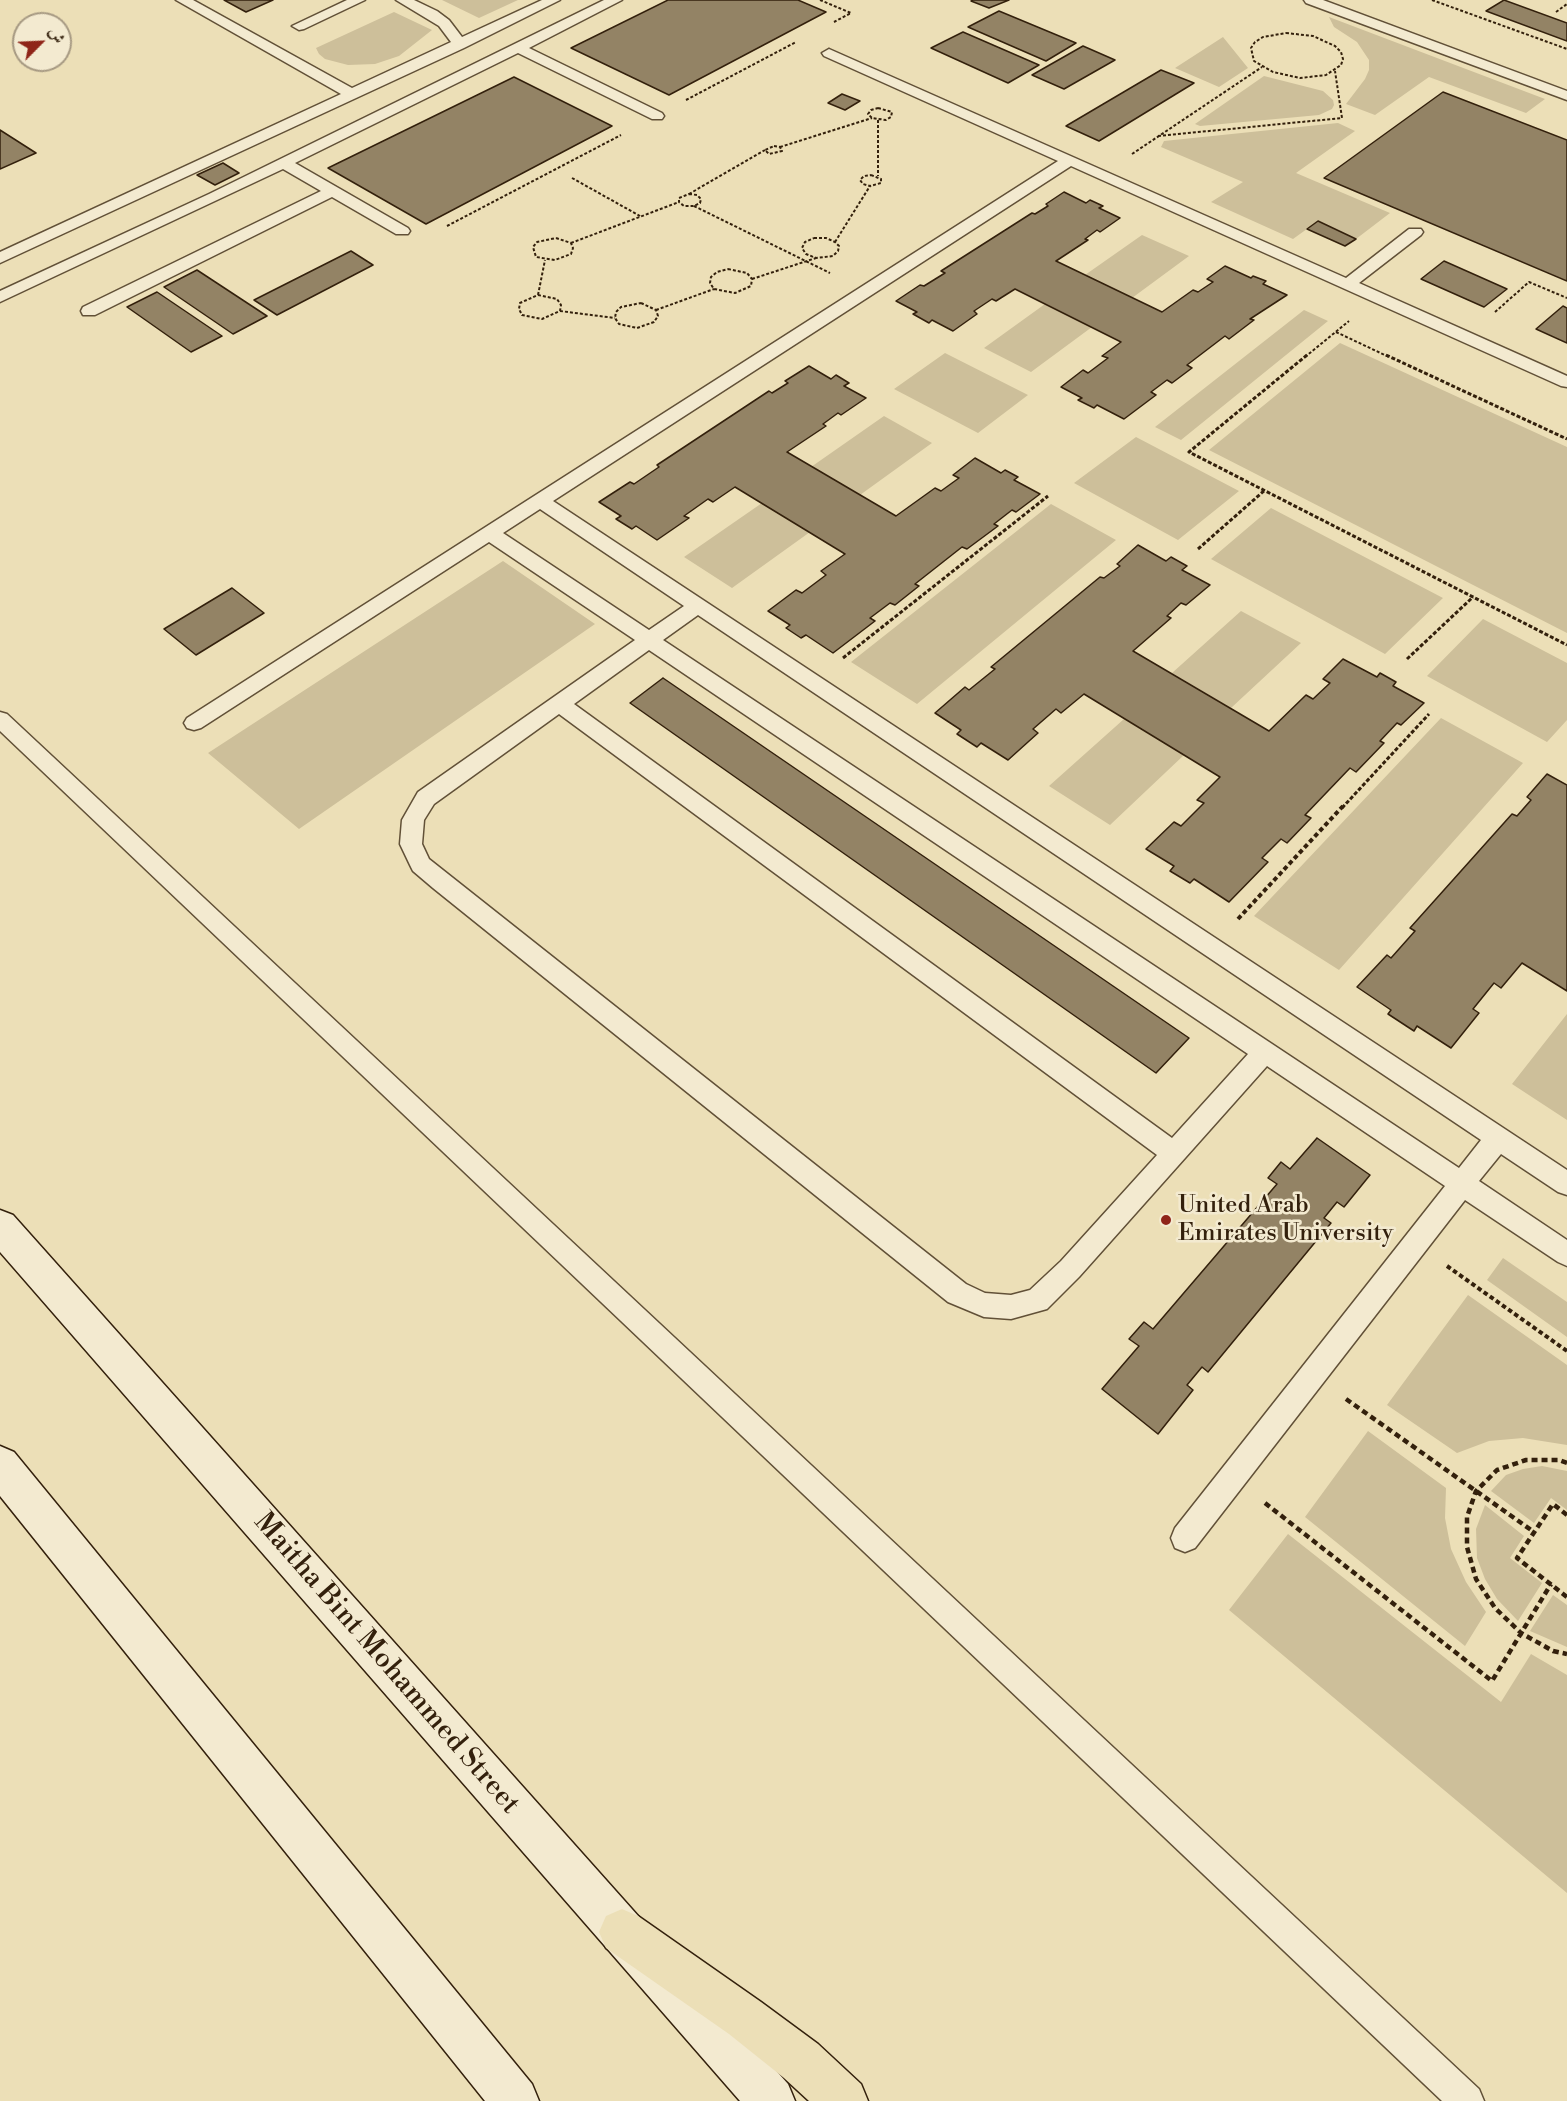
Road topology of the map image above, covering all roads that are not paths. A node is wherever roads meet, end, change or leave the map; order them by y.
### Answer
1 (183, 0) edge
2 (358, 0) edge
3 (403, 0) edge
4 (553, 0) edge
5 (615, 0) edge
6 (1311, 0) edge
7 (299, 26) dead end
8 (459, 45) junction
9 (518, 48) junction
10 (829, 53) dead end
11 (352, 94) junction
12 (1567, 96) edge
13 (657, 116) dead end
14 (1070, 160) junction
15 (284, 163) junction
16 (333, 191) junction
17 (122, 200) junction
18 (158, 223) junction
19 (402, 231) dead end
20 (1415, 232) dead end
21 (0, 258) edge
22 (1348, 284) junction
23 (0, 297) edge
24 (89, 311) dead end
25 (1567, 382) edge
26 (540, 501) junction
27 (489, 533) junction
28 (697, 606) junction
29 (648, 639) junction
30 (558, 703) junction
31 (0, 719) edge
32 (194, 723) dead end
33 (1265, 1052) junction
34 (1498, 1138) junction
35 (1174, 1153) junction
36 (1463, 1184) junction
37 (1567, 1184) edge
38 (0, 1226) edge
39 (1567, 1254) edge
40 (0, 1466) edge
41 (1185, 1538) dead end
42 (622, 1932) junction
43 (514, 2101) edge
44 (771, 2101) edge
45 (844, 2101) edge
46 (1467, 2101) edge

1 - 11 lane
2 - 7 lane
3 - 8 lane
4 - 8 lane
5 - 9 lane
6 - 12 lane
8 - 11 lane
9 - 13 lane
9 - 15 lane
10 - 14 lane
11 - 17 lane
14 - 22 lane
14 - 26 lane
15 - 16 lane
15 - 18 lane
16 - 19 lane
16 - 24 lane
17 - 18 lane
17 - 21 lane
18 - 23 lane
20 - 22 lane
22 - 25 lane
26 - 27 lane
26 - 28 lane
27 - 29 lane
27 - 32 lane
28 - 29 lane
28 - 34 lane
29 - 30 lane
29 - 33 lane
30 - 35 lane
30 - 35 lane
31 - 46 lane
33 - 35 lane
33 - 36 lane
34 - 36 lane
34 - 37 lane
36 - 39 lane
36 - 41 lane
38 - 42 main road, Maitha Bint Mohammed Street
40 - 43 main road
42 - 44 main road, Maitha Bint Mohammed Street
42 - 45 main road

